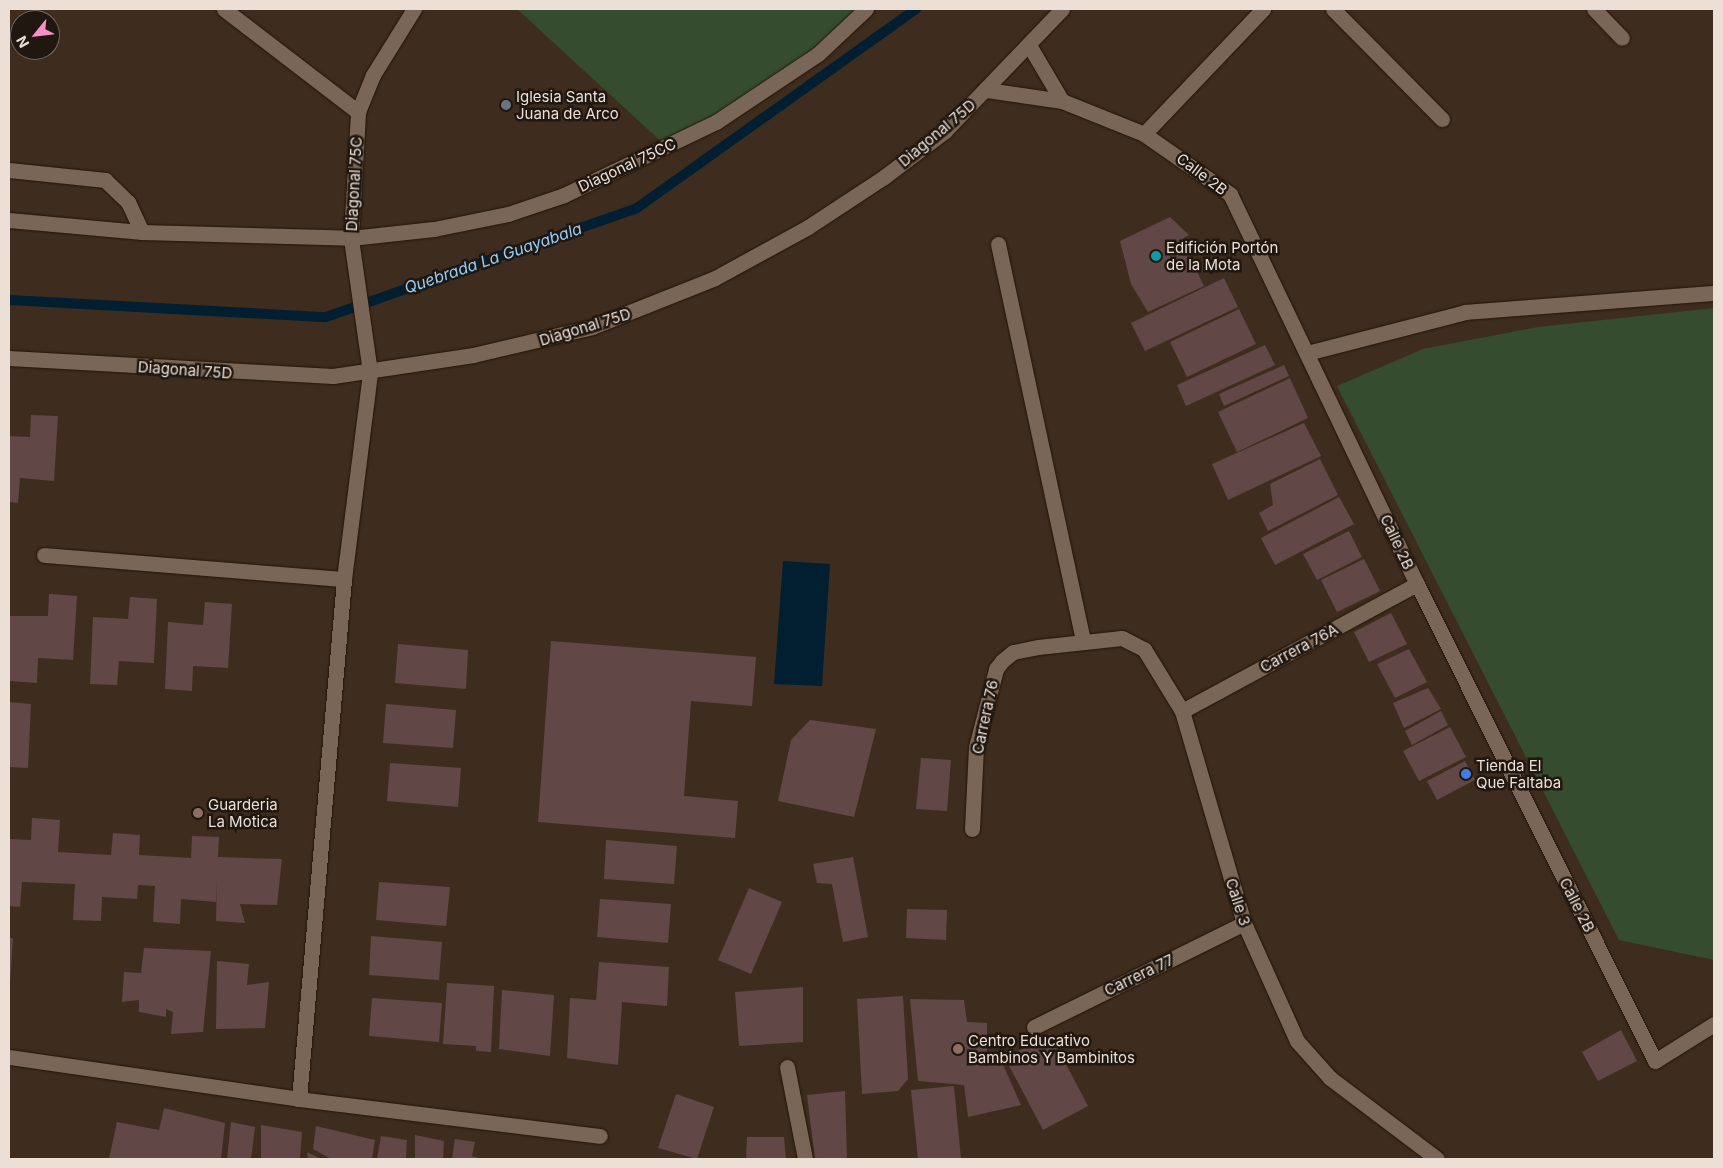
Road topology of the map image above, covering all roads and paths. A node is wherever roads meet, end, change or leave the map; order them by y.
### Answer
1 (224, 9) edge
2 (414, 9) edge
3 (866, 9) edge
4 (1062, 9) edge
5 (1263, 9) edge
6 (1333, 9) edge
7 (1594, 9) edge
8 (1622, 38) dead end
9 (1029, 45) junction
10 (987, 90) junction
11 (1062, 101) junction
12 (358, 112) junction
13 (1442, 119) dead end
14 (1144, 134) junction
15 (9, 170) edge
16 (9, 220) edge
17 (142, 232) junction
18 (351, 238) junction
19 (998, 244) dead end
20 (1714, 293) edge
21 (1306, 352) junction
22 (9, 358) edge
23 (370, 372) junction
24 (44, 555) dead end
25 (344, 579) junction
26 (1417, 584) junction
27 (1083, 642) junction
28 (1182, 711) junction
29 (972, 829) dead end
30 (1244, 923) junction
31 (1714, 1024) edge
32 (1034, 1027) dead end
33 (9, 1057) edge
34 (787, 1067) dead end
35 (299, 1099) junction
36 (600, 1136) dead end
37 (805, 1159) edge
38 (1437, 1159) edge

1 - 12 street
2 - 12 street, Diagonal 75C
3 - 18 street, Diagonal 75CC
4 - 9 street, Diagonal 75D
5 - 14 street
6 - 13 street
7 - 8 street
9 - 10 street, Diagonal 75D
9 - 11 street
10 - 11 street, Calle 2B
10 - 23 street, Diagonal 75D
11 - 14 street, Calle 2B
12 - 18 street, Diagonal 75C
14 - 21 street, Calle 2B
15 - 17 street
16 - 17 street
17 - 18 street
18 - 23 street, Diagonal 75C
19 - 27 street
20 - 21 street
21 - 26 street, Calle 2B
22 - 23 street, Diagonal 75D
23 - 25 street, Diagonal 75C
24 - 25 street
25 - 35 street, Diagonal 75C
26 - 28 street, Carrera 76A
26 - 31 street, Calle 2B
27 - 28 street, Calle 3
27 - 29 street, Carrera 76
28 - 30 street, Calle 3
30 - 32 street, Carrera 77
30 - 38 street, Calle 3
33 - 35 street
34 - 37 street
35 - 36 street

